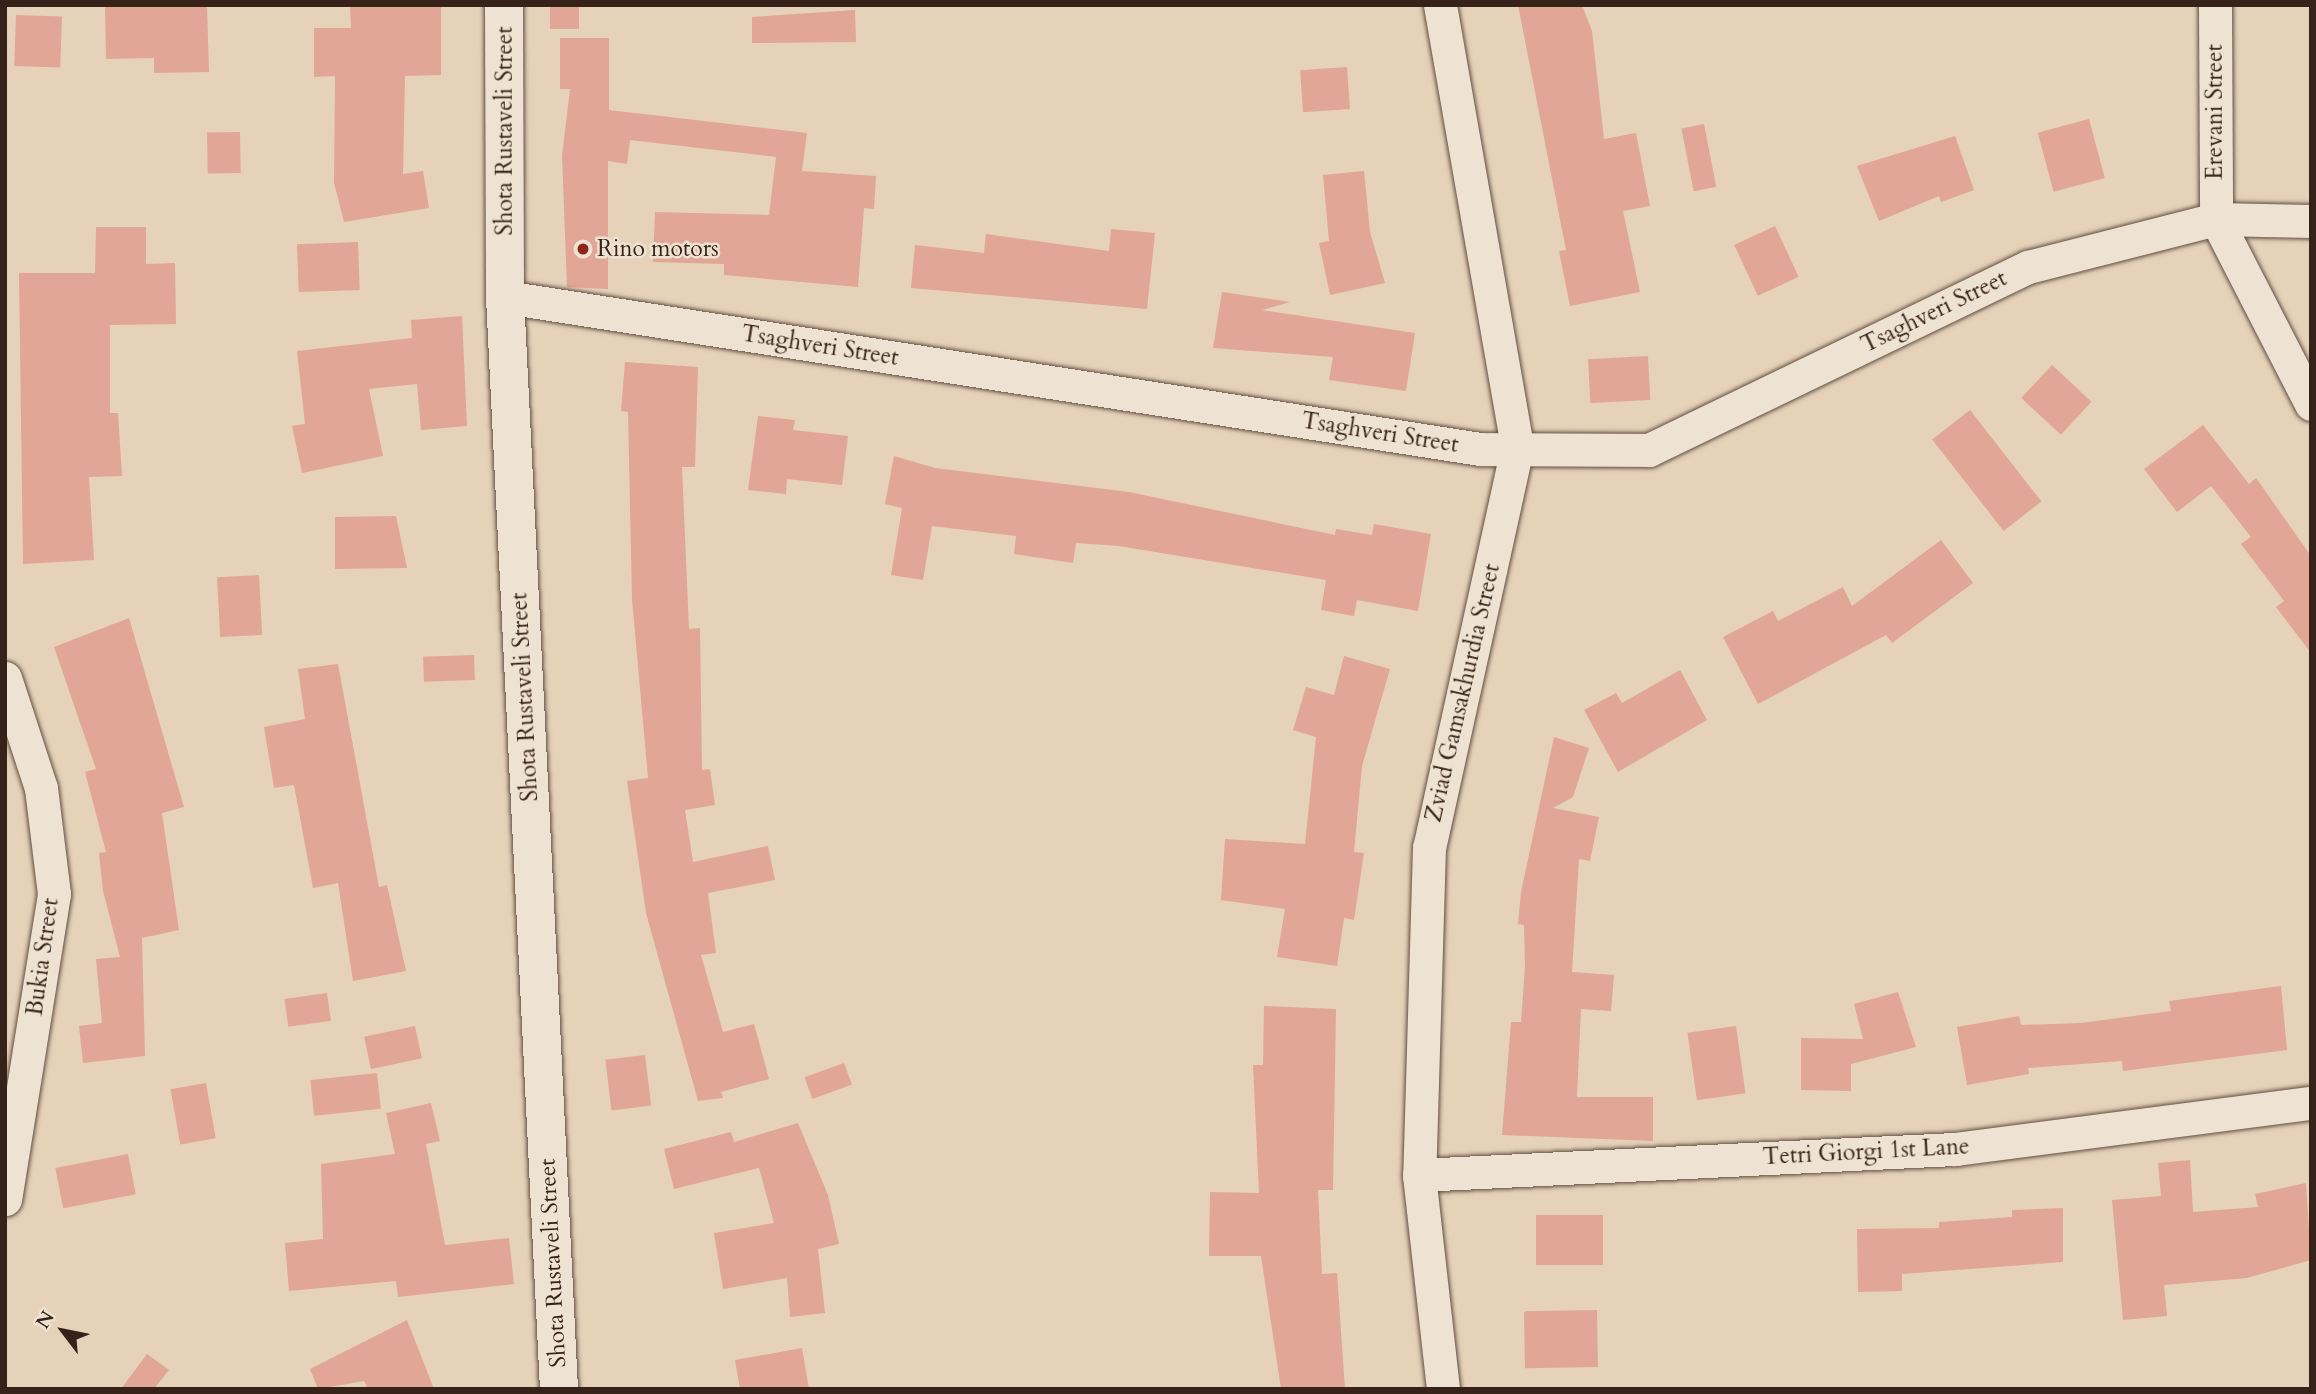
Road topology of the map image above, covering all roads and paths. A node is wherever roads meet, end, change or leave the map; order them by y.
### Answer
1 (504, 5) edge
2 (1440, 5) edge
3 (2215, 5) edge
4 (2216, 219) junction
5 (2311, 221) edge
6 (505, 297) junction
7 (2311, 404) edge
8 (1517, 448) junction
9 (5, 678) edge
10 (2311, 1103) edge
11 (1419, 1175) junction
12 (5, 1199) edge
13 (559, 1389) edge
14 (1443, 1389) edge

1 - 6 main road, Shota Rustaveli Street
2 - 8 street, Zviad Gamsakhurdia Street
3 - 4 street, Erevani Street
4 - 5 street, Tsaghveri Street
4 - 7 street
4 - 8 street, Tsaghveri Street
6 - 8 street, Tsaghveri Street
6 - 13 main road, Shota Rustaveli Street
8 - 11 street, Zviad Gamsakhurdia Street
9 - 12 street, Bukia Street
10 - 11 street, Tetri Giorgi 1st Lane
11 - 14 street, Zviad Gamsakhurdia Street

